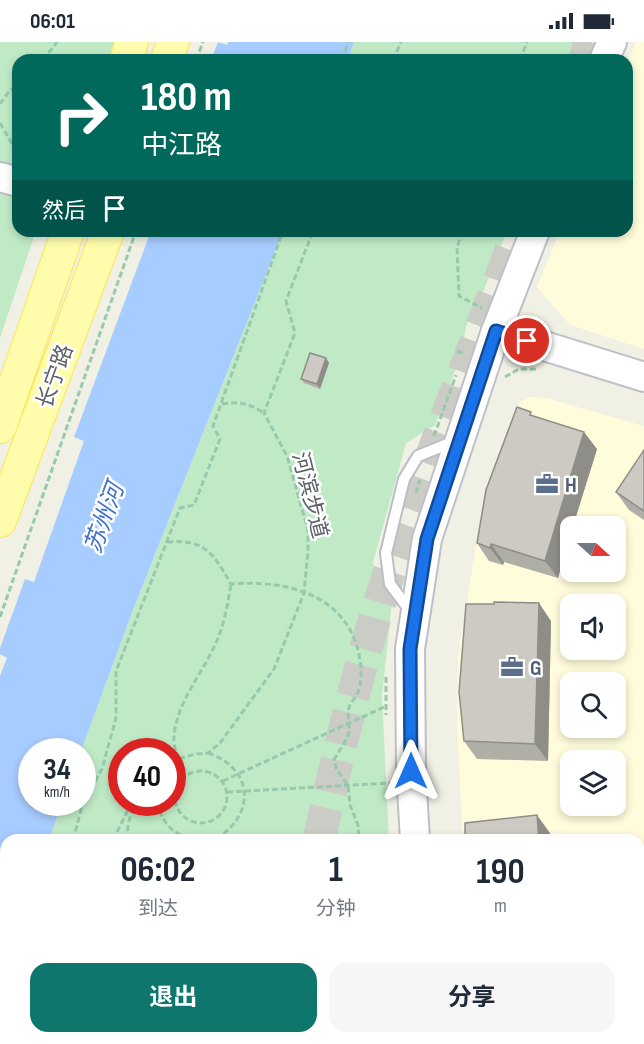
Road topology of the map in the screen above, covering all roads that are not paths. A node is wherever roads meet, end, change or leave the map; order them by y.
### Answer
1 (66, 237) edge
2 (106, 237) edge
3 (534, 237) edge
4 (498, 324) junction
5 (644, 377) edge
6 (0, 427) edge
7 (458, 440) junction
8 (0, 521) edge
9 (415, 617) junction
10 (415, 834) edge

1 - 6 main road, 长宁路
2 - 8 main road, 长宁路
3 - 4 street
4 - 5 street
4 - 7 street
7 - 9 street
7 - 9 lane
9 - 10 street

